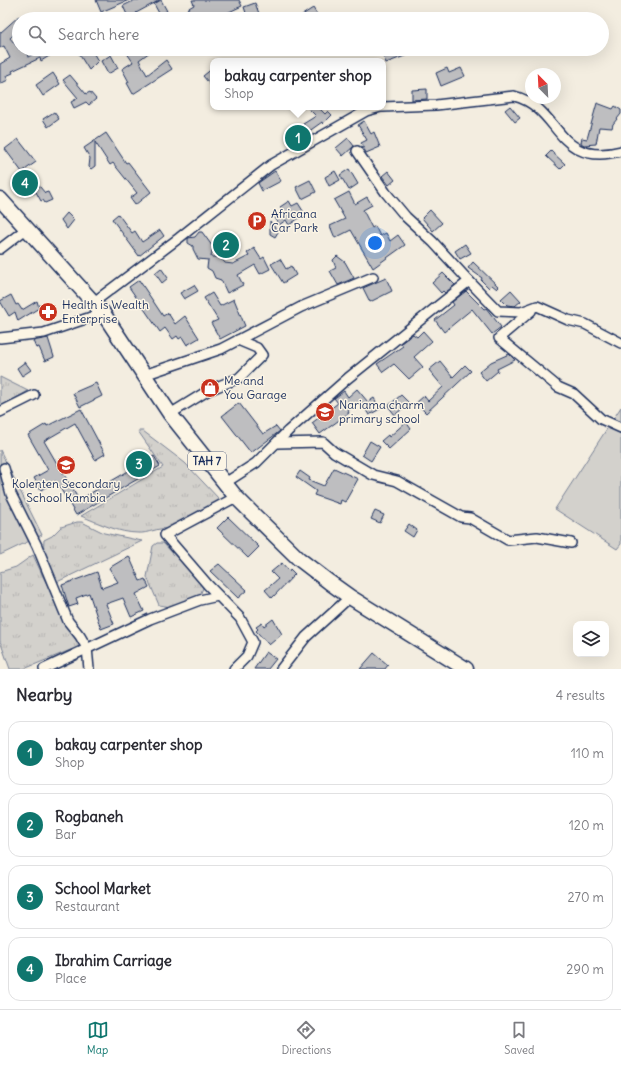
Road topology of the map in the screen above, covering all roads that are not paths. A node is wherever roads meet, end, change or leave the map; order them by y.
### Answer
1 (386, 107) edge
2 (370, 110) edge
3 (357, 151) dead end
4 (621, 151) edge
5 (0, 199) edge
6 (26, 229) junction
7 (0, 249) edge
8 (373, 277) dead end
9 (469, 281) junction
10 (94, 302) junction
11 (537, 306) junction
12 (104, 313) junction
13 (0, 338) edge
14 (238, 340) junction
15 (621, 343) edge
16 (144, 375) junction
17 (34, 395) dead end
18 (0, 412) edge
19 (170, 414) junction
20 (621, 428) edge
21 (277, 443) junction
22 (4, 468) dead end
23 (226, 483) junction
24 (236, 497) junction
25 (571, 543) dead end
26 (218, 596) junction
27 (350, 597) junction
28 (87, 648) junction
29 (44, 669) edge
30 (89, 669) edge
31 (234, 669) edge
32 (281, 669) edge
33 (466, 669) edge

1 - 4 street
2 - 10 street
3 - 9 street
5 - 6 highway, TAH 7
6 - 7 street
6 - 10 highway, TAH 7
8 - 14 street
9 - 11 street
9 - 21 street
10 - 12 highway, TAH 7
11 - 15 street
11 - 20 street
12 - 13 street
12 - 16 highway, TAH 7
14 - 16 street
14 - 19 street
16 - 19 highway, TAH 7
17 - 18 street
19 - 23 highway, TAH 7
21 - 23 street
21 - 25 street
22 - 28 street
23 - 24 highway, TAH 7
24 - 26 street
24 - 27 highway, TAH 7
26 - 28 street
26 - 31 street
27 - 32 street
27 - 33 highway, TAH 7
28 - 29 street
28 - 30 street

